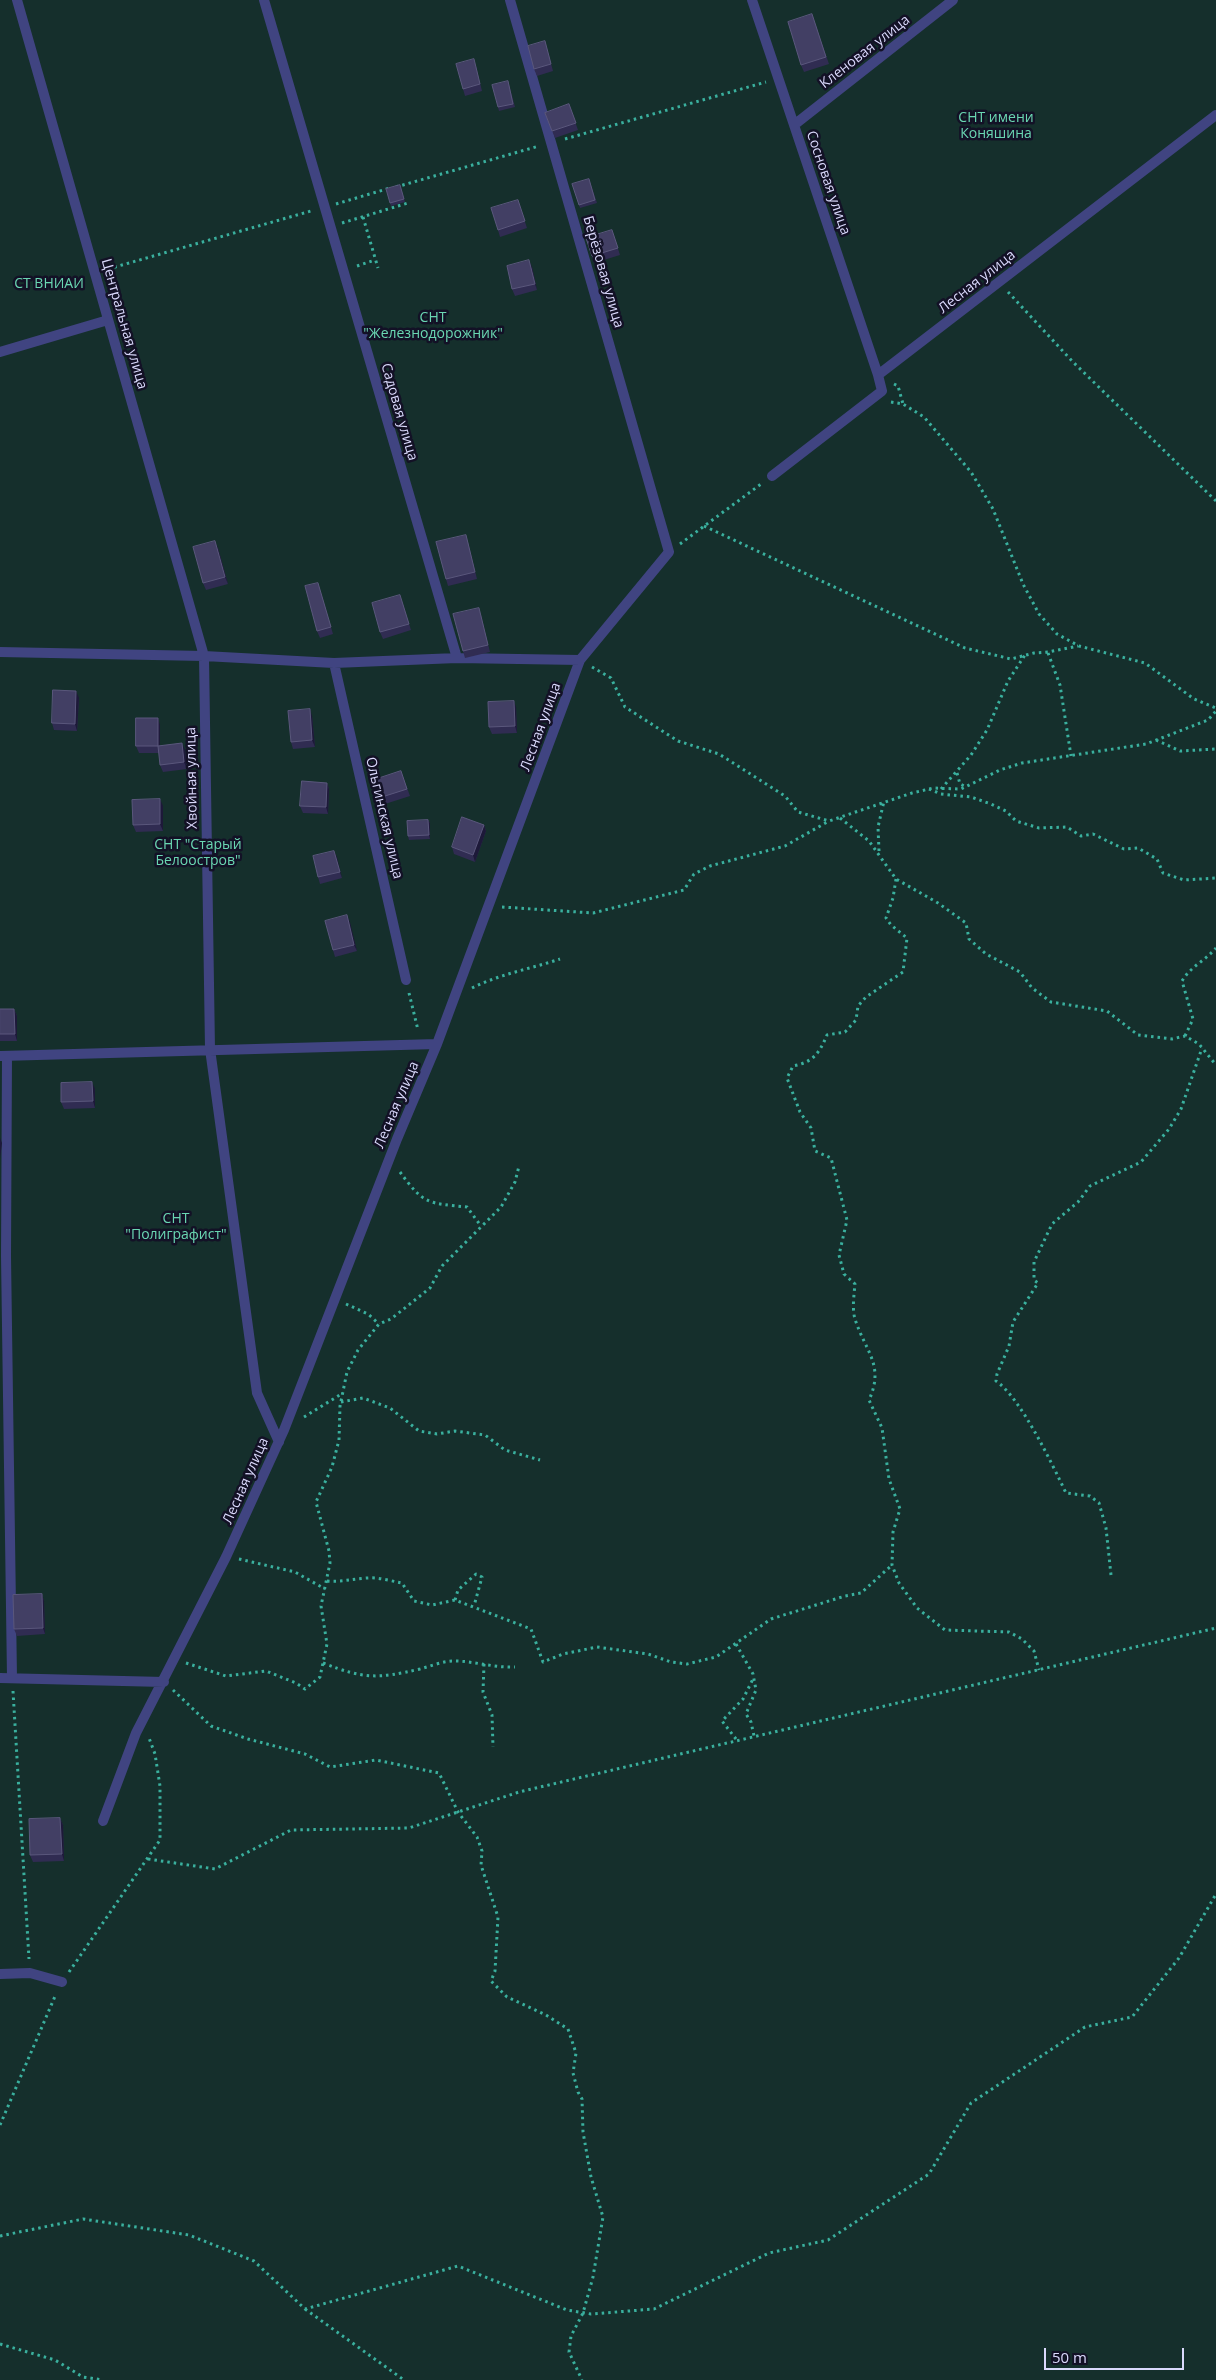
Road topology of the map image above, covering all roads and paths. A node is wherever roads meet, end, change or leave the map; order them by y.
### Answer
1 (17, 0) edge
2 (264, 0) edge
3 (510, 0) edge
4 (752, 0) edge
5 (953, 0) edge
6 (778, 78) junction
7 (1216, 115) edge
8 (794, 125) junction
9 (551, 143) junction
10 (408, 203) dead end
11 (324, 207) junction
12 (363, 217) junction
13 (330, 227) junction
14 (375, 260) junction
15 (378, 268) dead end
16 (343, 270) junction
17 (95, 272) junction
18 (999, 282) junction
19 (108, 320) junction
20 (0, 352) edge
21 (878, 375) junction
22 (870, 401) junction
23 (772, 476) joint
24 (1216, 501) edge
25 (704, 526) junction
26 (669, 552) junction
27 (1079, 646) junction
28 (0, 652) edge
29 (1048, 652) junction
30 (1026, 655) junction
31 (204, 656) junction
32 (457, 658) junction
33 (580, 660) junction
34 (334, 663) junction
35 (1216, 710) edge
36 (1155, 740) junction
37 (1216, 749) edge
38 (1072, 756) junction
39 (957, 772) junction
40 (966, 787) junction
41 (928, 789) junction
42 (941, 789) junction
43 (884, 801) junction
44 (839, 818) junction
45 (829, 821) junction
46 (879, 852) junction
47 (1216, 878) edge
48 (896, 879) junction
49 (489, 906) junction
50 (1216, 948) edge
51 (560, 959) dead end
52 (406, 980) joint
53 (457, 992) junction
54 (1185, 1036) junction
55 (421, 1044) junction
56 (438, 1044) junction
57 (1202, 1048) junction
58 (210, 1049) junction
59 (4, 1056) edge
60 (1216, 1065) edge
61 (390, 1157) junction
62 (519, 1166) dead end
63 (481, 1226) junction
64 (3, 1256) edge
65 (336, 1297) junction
66 (379, 1324) junction
67 (344, 1393) junction
68 (341, 1402) junction
69 (284, 1430) junction
70 (279, 1442) junction
71 (540, 1460) dead end
72 (226, 1557) junction
73 (892, 1565) junction
74 (1111, 1575) dead end
75 (327, 1581) junction
76 (325, 1589) junction
77 (456, 1600) junction
78 (474, 1606) junction
79 (1216, 1628) edge
80 (736, 1644) junction
81 (176, 1659) junction
82 (323, 1663) junction
83 (484, 1664) junction
84 (515, 1667) dead end
85 (1039, 1670) junction
86 (0, 1678) edge
87 (12, 1678) junction
88 (754, 1678) junction
89 (164, 1682) junction
90 (142, 1722) junction
91 (754, 1736) junction
92 (736, 1740) junction
93 (493, 1746) dead end
94 (458, 1812) junction
95 (104, 1821) dead end
96 (148, 1859) junction
97 (1216, 1894) edge
98 (30, 1973) junction
99 (0, 1974) edge
100 (62, 1982) junction
101 (0, 2125) edge
102 (0, 2236) edge
103 (305, 2309) junction
104 (583, 2313) junction
105 (0, 2344) edge
106 (103, 2380) edge
107 (404, 2380) edge
108 (582, 2380) edge

1 - 17 street, Центральная улица
2 - 11 street, Садовая улица
3 - 9 street, Берёзовая улица
4 - 6 street, Сосновая улица
5 - 8 street, Кленовая улица
6 - 8 street, Сосновая улица
6 - 9 path
7 - 18 street, Лесная улица
8 - 21 street, Сосновая улица
9 - 11 path
9 - 26 street, Берёзовая улица
10 - 12 path
11 - 13 street, Садовая улица
11 - 17 path
12 - 13 path
12 - 14 path
13 - 16 street, Садовая улица
14 - 15 path
14 - 16 path
16 - 32 street, Садовая улица
17 - 19 street, Центральная улица
18 - 21 street, Лесная улица
18 - 24 path
19 - 20 street
19 - 31 street, Центральная улица
21 - 22 street
22 - 23 street
22 - 27 path
23 - 25 path
25 - 26 path
25 - 30 path
26 - 33 street, Лесная улица
27 - 29 path
27 - 35 path
28 - 31 street
29 - 30 path
29 - 38 path
30 - 39 path
31 - 34 street
31 - 58 street, Хвойная улица
32 - 33 street
32 - 34 street
33 - 45 path
33 - 49 street, Лесная улица
34 - 52 street, Ольгинская улица
35 - 36 path
36 - 37 path
36 - 38 path
38 - 40 path
39 - 40 path
39 - 42 path
40 - 42 path
41 - 42 path
41 - 43 path
41 - 47 path
43 - 44 path
43 - 46 path
44 - 45 path
44 - 46 path
45 - 49 path
46 - 48 path
48 - 54 path
48 - 73 path
49 - 53 street, Лесная улица
50 - 54 path
51 - 53 path
52 - 55 path
53 - 56 street, Лесная улица
54 - 57 path
55 - 56 street
55 - 58 street
56 - 61 street, Лесная улица
57 - 60 path
57 - 74 path
58 - 59 street
58 - 70 street, Хвойная улица
59 - 64 street
61 - 63 path
61 - 65 street, Лесная улица
62 - 63 path
63 - 66 path
64 - 87 street
65 - 66 path
65 - 69 street, Лесная улица
66 - 67 path
67 - 68 path
67 - 69 path
68 - 71 path
68 - 75 path
69 - 70 street, Лесная улица
70 - 72 street, Лесная улица
72 - 76 path
72 - 81 street, Лесная улица
73 - 80 path
73 - 85 path
75 - 76 path
75 - 77 path
76 - 82 path
77 - 78 path
77 - 78 path
78 - 80 path
79 - 85 path
80 - 88 path
81 - 82 path
81 - 89 street, Лесная улица
82 - 83 path
83 - 84 path
83 - 93 path
85 - 91 path
86 - 87 street
87 - 89 street
87 - 98 path
88 - 91 path
88 - 92 path
89 - 90 street, Лесная улица
89 - 94 path
90 - 95 street, Лесная улица
90 - 96 path
91 - 92 path
92 - 94 path
94 - 96 path
94 - 104 path
96 - 100 path
97 - 104 path
98 - 99 street
98 - 100 street
100 - 101 path
102 - 103 path
103 - 104 path
103 - 107 path
104 - 108 path
105 - 106 path

